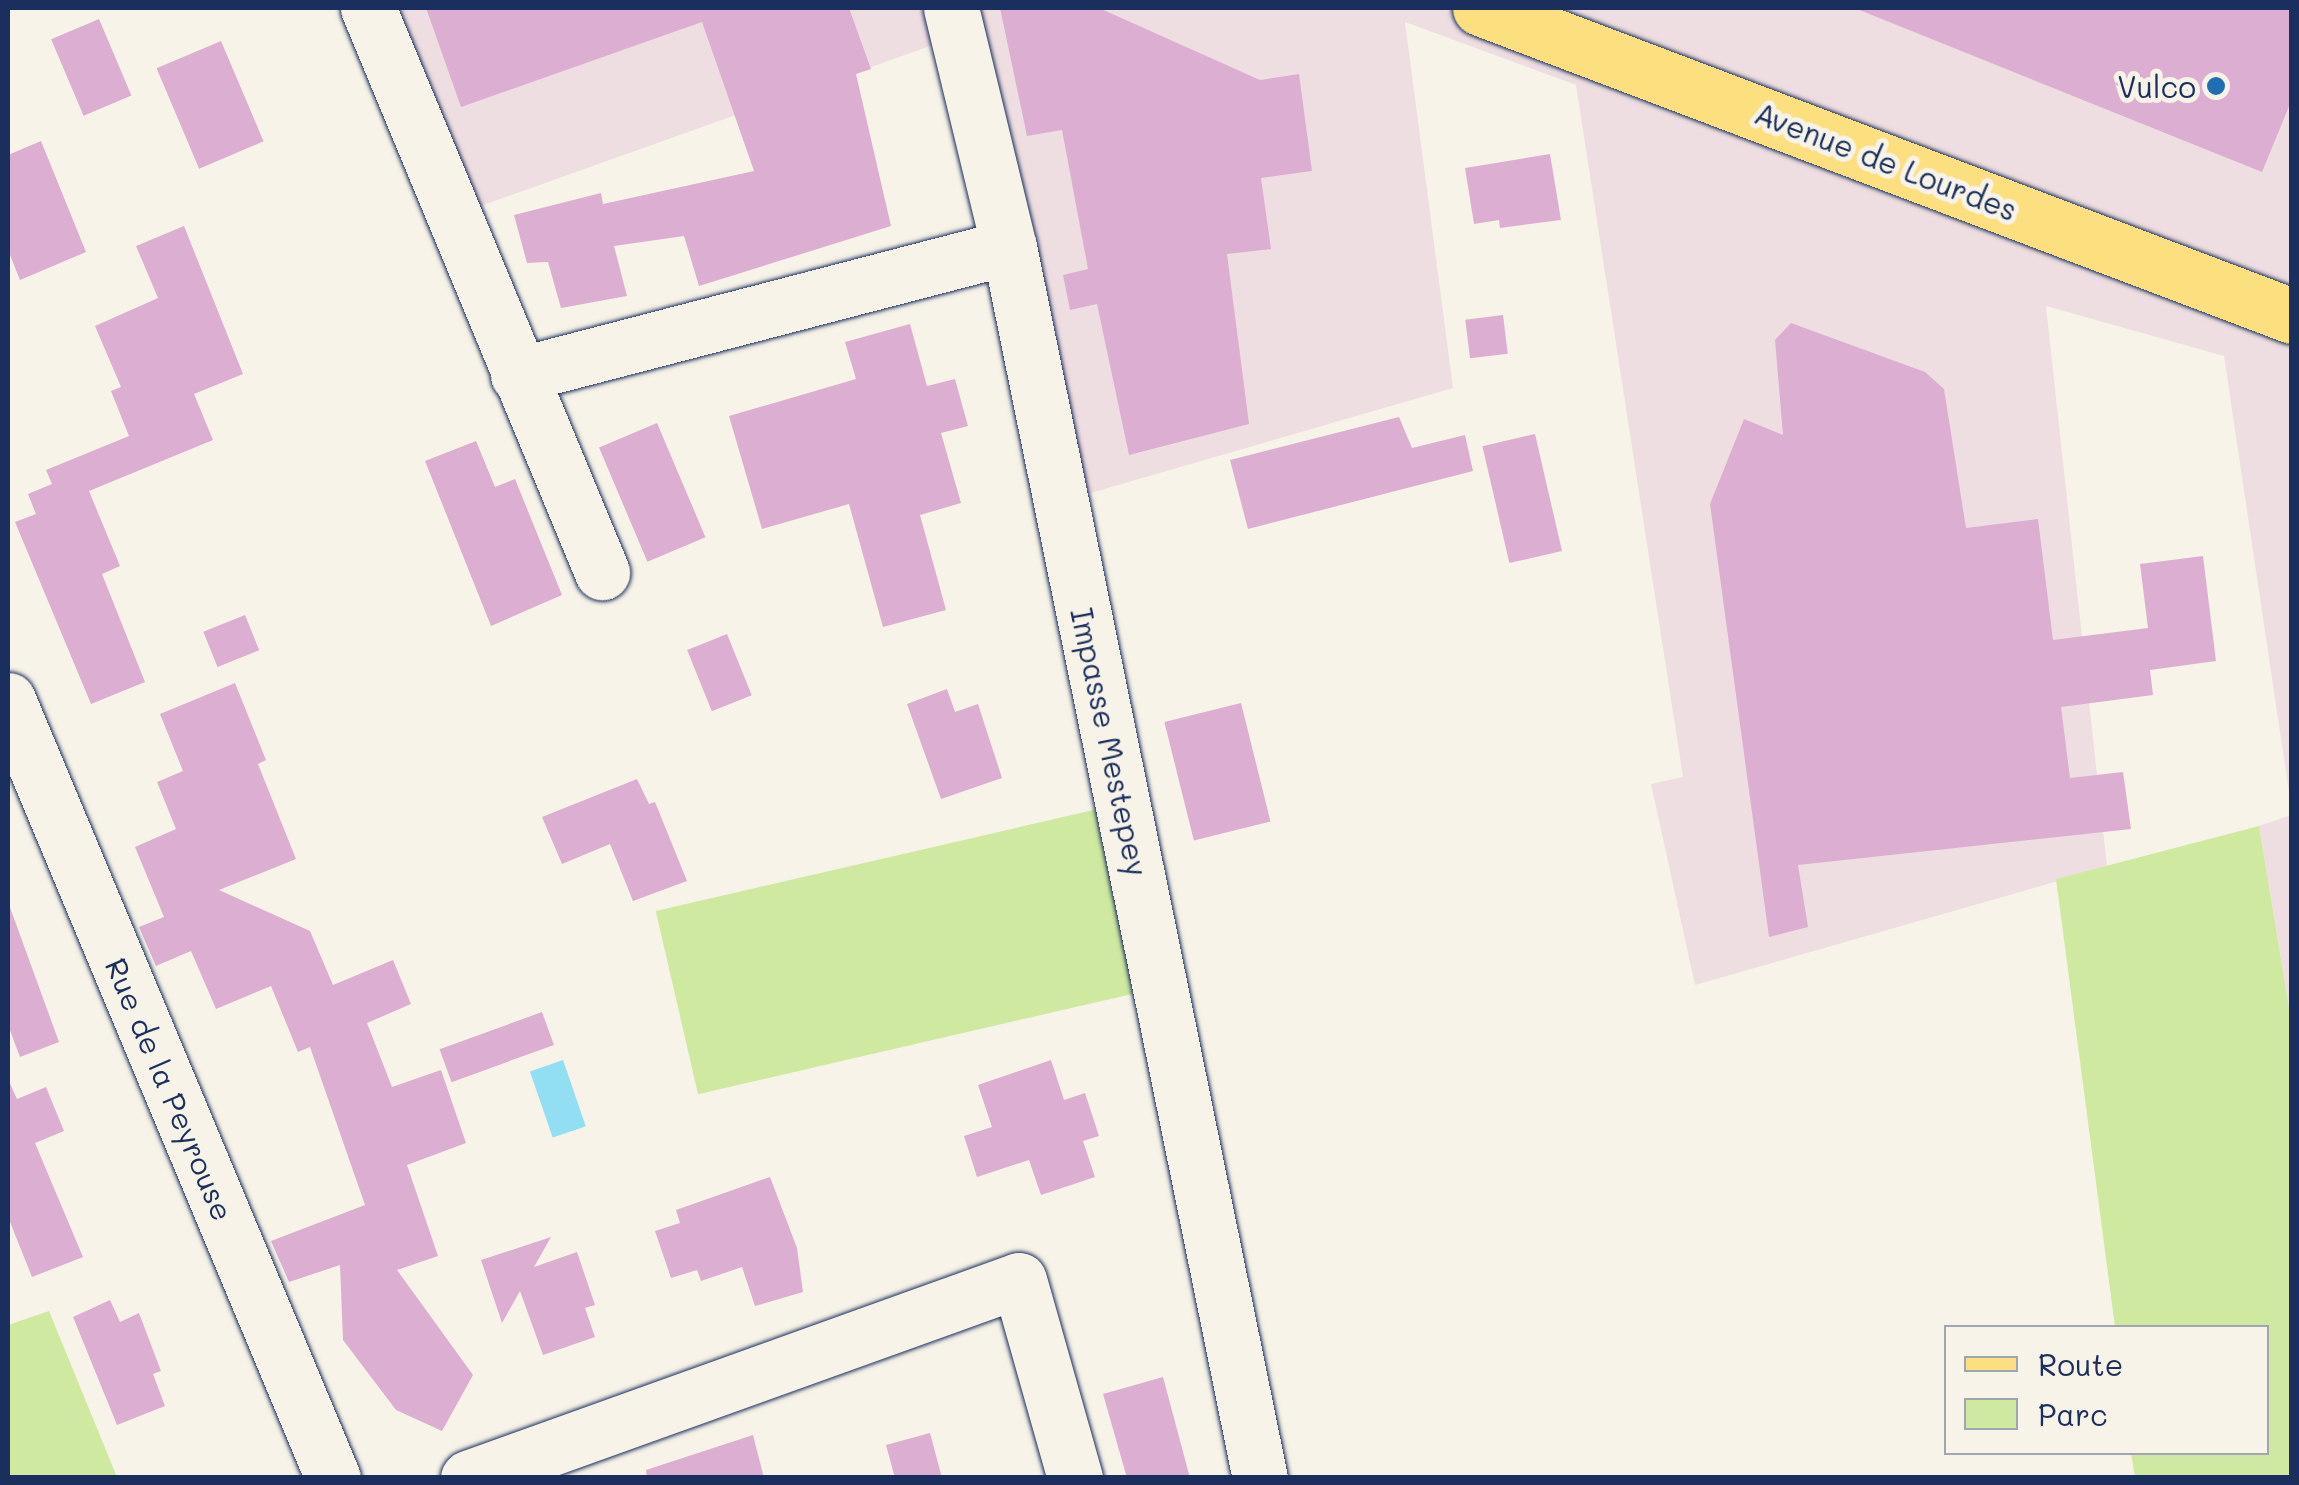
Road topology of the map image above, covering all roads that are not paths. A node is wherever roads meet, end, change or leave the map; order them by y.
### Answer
1 (368, 8) edge
2 (951, 8) edge
3 (1480, 8) edge
4 (1008, 247) junction
5 (2292, 316) edge
6 (518, 375) junction
7 (602, 572) dead end
8 (8, 700) edge
9 (325, 1475) edge
10 (468, 1478) edge
11 (1075, 1478) edge
12 (1260, 1478) edge

1 - 6 street
2 - 4 street, Impasse Mestepey
3 - 5 main road, Avenue de Lourdes
4 - 6 street
4 - 12 street, Impasse Mestepey
6 - 7 street
8 - 9 street, Rue de la Peyrouse
10 - 11 street

